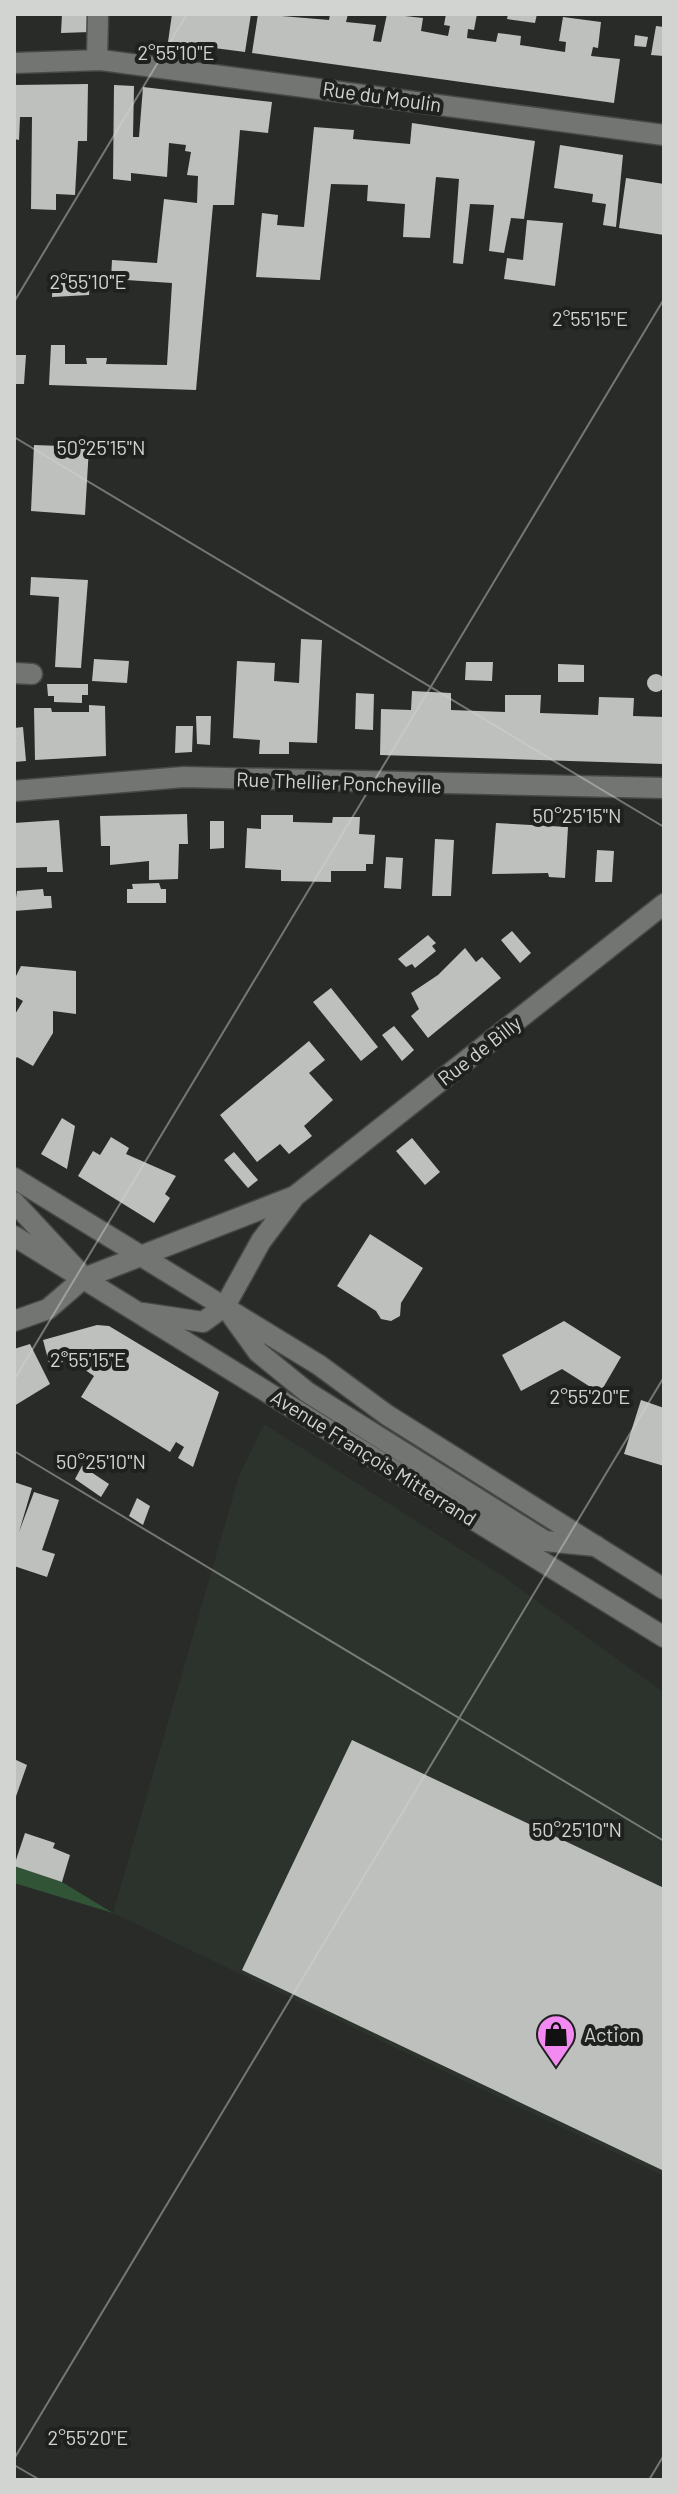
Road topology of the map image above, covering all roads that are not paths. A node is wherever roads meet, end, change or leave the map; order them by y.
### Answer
1 (98, 14) edge
2 (99, 60) junction
3 (14, 63) edge
4 (664, 135) edge
5 (664, 788) edge
6 (14, 791) edge
7 (664, 904) edge
8 (14, 1178) edge
9 (295, 1196) junction
10 (14, 1202) edge
11 (14, 1236) edge
12 (138, 1258) junction
13 (84, 1278) junction
14 (225, 1306) junction
15 (143, 1313) junction
16 (14, 1321) edge
17 (596, 1546) junction
18 (664, 1589) edge
19 (664, 1637) edge

1 - 2 street
2 - 3 street, Rue du Moulin
2 - 4 street, Rue du Moulin
5 - 6 street, Rue Thellier Poncheville
7 - 9 street, Rue de Billy
8 - 12 street
9 - 12 street, Rue de Billy
9 - 14 street, Rue de Billy
10 - 13 street
11 - 13 street, Avenue François Mitterrand
12 - 13 street, Rue de Billy
12 - 14 street
13 - 15 street, Avenue François Mitterrand
13 - 16 street
14 - 15 street
14 - 17 street
14 - 17 street
15 - 19 street, Avenue François Mitterrand
17 - 18 street

